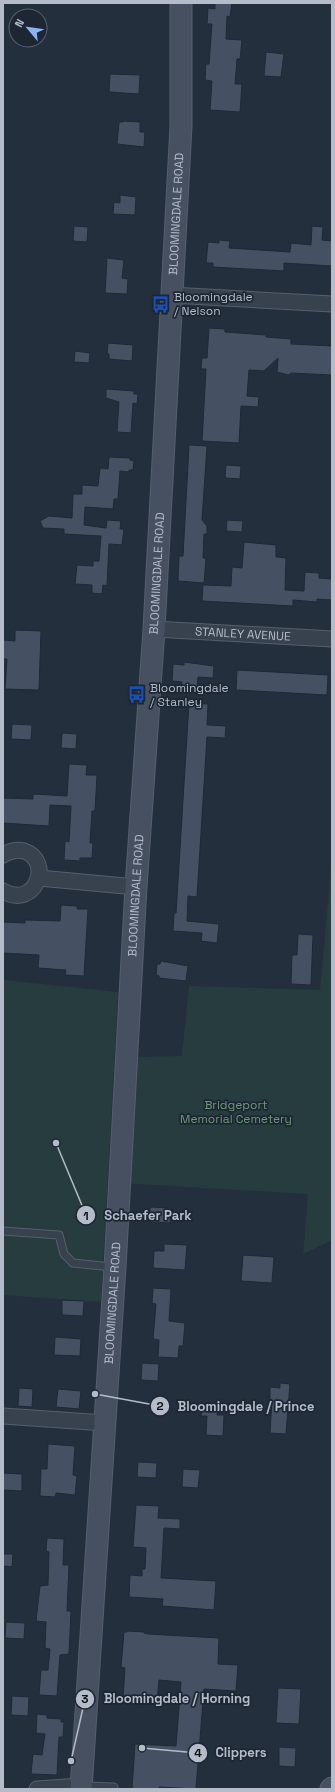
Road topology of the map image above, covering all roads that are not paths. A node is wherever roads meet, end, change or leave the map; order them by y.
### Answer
1 (182, 3) edge
2 (171, 295) junction
3 (332, 304) edge
4 (154, 628) junction
5 (332, 639) edge
6 (3, 855) edge
7 (39, 878) junction
8 (136, 887) junction
9 (3, 891) edge
10 (3, 1231) edge
11 (114, 1267) junction
12 (3, 1416) edge
13 (105, 1423) junction
14 (81, 1787) edge
15 (114, 1787) dead end
16 (37, 1789) edge

1 - 2 main road, BLOOMINGDALE ROAD
2 - 3 street
2 - 4 main road, BLOOMINGDALE ROAD
4 - 5 street, STANLEY AVENUE
4 - 8 main road, BLOOMINGDALE ROAD
6 - 7 street
7 - 8 street
7 - 9 street
8 - 11 main road, BLOOMINGDALE ROAD
10 - 11 lane
11 - 13 main road, BLOOMINGDALE ROAD
12 - 13 street
13 - 14 main road, BLOOMINGDALE ROAD
14 - 15 lane
14 - 16 street

